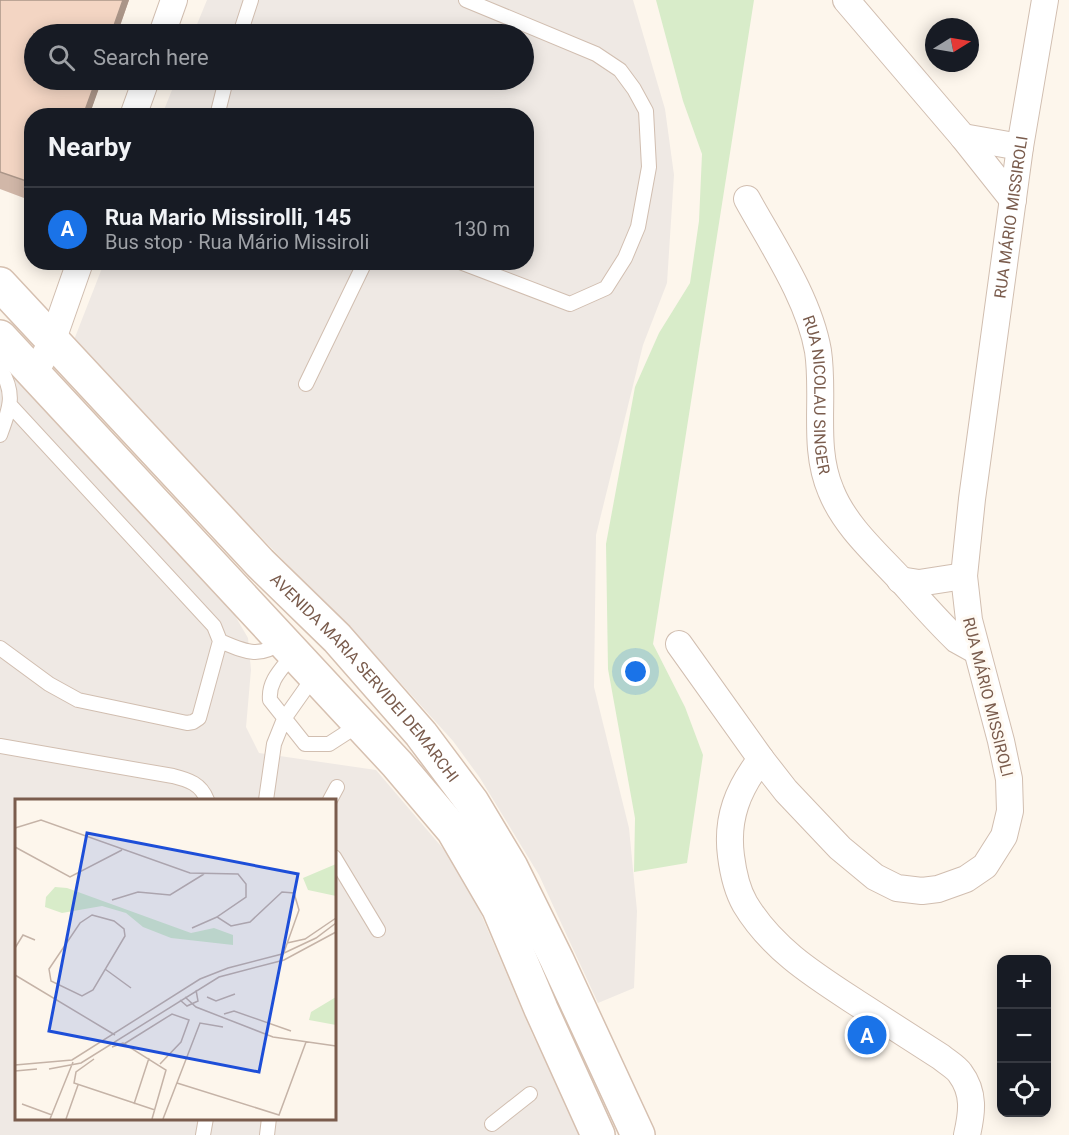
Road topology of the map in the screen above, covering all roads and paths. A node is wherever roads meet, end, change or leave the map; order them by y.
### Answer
1 (174, 0) edge
2 (251, 0) edge
3 (466, 0) edge
4 (846, 0) edge
5 (1046, 0) edge
6 (166, 24) edge
7 (243, 24) edge
8 (524, 24) edge
9 (534, 28) edge
10 (142, 90) edge
11 (224, 90) edge
12 (136, 108) edge
13 (219, 108) edge
14 (963, 137) junction
15 (1020, 147) junction
16 (747, 199) dead end
17 (1013, 200) junction
18 (77, 270) edge
19 (361, 270) edge
20 (481, 270) edge
21 (0, 284) edge
22 (0, 337) edge
23 (52, 342) junction
24 (0, 368) edge
25 (34, 374) junction
26 (306, 384) dead end
27 (10, 405) junction
28 (0, 435) edge
29 (964, 576) junction
30 (900, 580) junction
31 (220, 641) junction
32 (679, 644) dead end
33 (0, 648) edge
34 (975, 650) junction
35 (298, 657) junction
36 (284, 718) junction
37 (360, 724) junction
38 (0, 746) edge
39 (761, 759) junction
40 (337, 787) dead end
41 (206, 799) edge
42 (266, 799) edge
43 (331, 799) edge
44 (336, 860) edge
45 (378, 930) dead end
46 (530, 1094) dead end
47 (206, 1120) edge
48 (269, 1120) edge
49 (492, 1124) dead end
50 (203, 1135) edge
51 (267, 1135) edge
52 (598, 1135) edge
53 (638, 1135) edge
54 (967, 1135) edge

1 - 6 street
2 - 7 lane
3 - 8 lane
4 - 14 street
5 - 15 street, RUA MÁRIO MISSIROLI
9 - 20 lane
10 - 12 street
11 - 13 lane
14 - 15 street
14 - 17 street
15 - 17 street, RUA MÁRIO MISSIROLI
16 - 30 street, RUA NICOLAU SINGER
17 - 29 street, RUA MÁRIO MISSIROLI
18 - 23 street
19 - 26 lane
21 - 23 main road, AVENIDA MARIA SERVIDEI DEMARCHI
22 - 25 main road, AVENIDA MARIA SERVIDEI DEMARCHI
23 - 25 street
23 - 53 main road, AVENIDA MARIA SERVIDEI DEMARCHI
24 - 27 lane
25 - 35 main road, AVENIDA MARIA SERVIDEI DEMARCHI
27 - 28 lane
27 - 31 lane
29 - 30 street
29 - 34 street, RUA MÁRIO MISSIROLI
30 - 34 street, RUA NICOLAU SINGER
31 - 33 lane
31 - 35 lane
32 - 39 street, RUA MÁRIO MISSIROLI
34 - 39 street, RUA MÁRIO MISSIROLI
35 - 36 lane
35 - 36 lane
35 - 37 main road, AVENIDA MARIA SERVIDEI DEMARCHI
36 - 37 lane
36 - 42 lane
37 - 52 main road, AVENIDA MARIA SERVIDEI DEMARCHI
38 - 41 lane
39 - 54 street
40 - 43 lane
44 - 45 lane
46 - 49 lane
47 - 50 lane
48 - 51 lane

